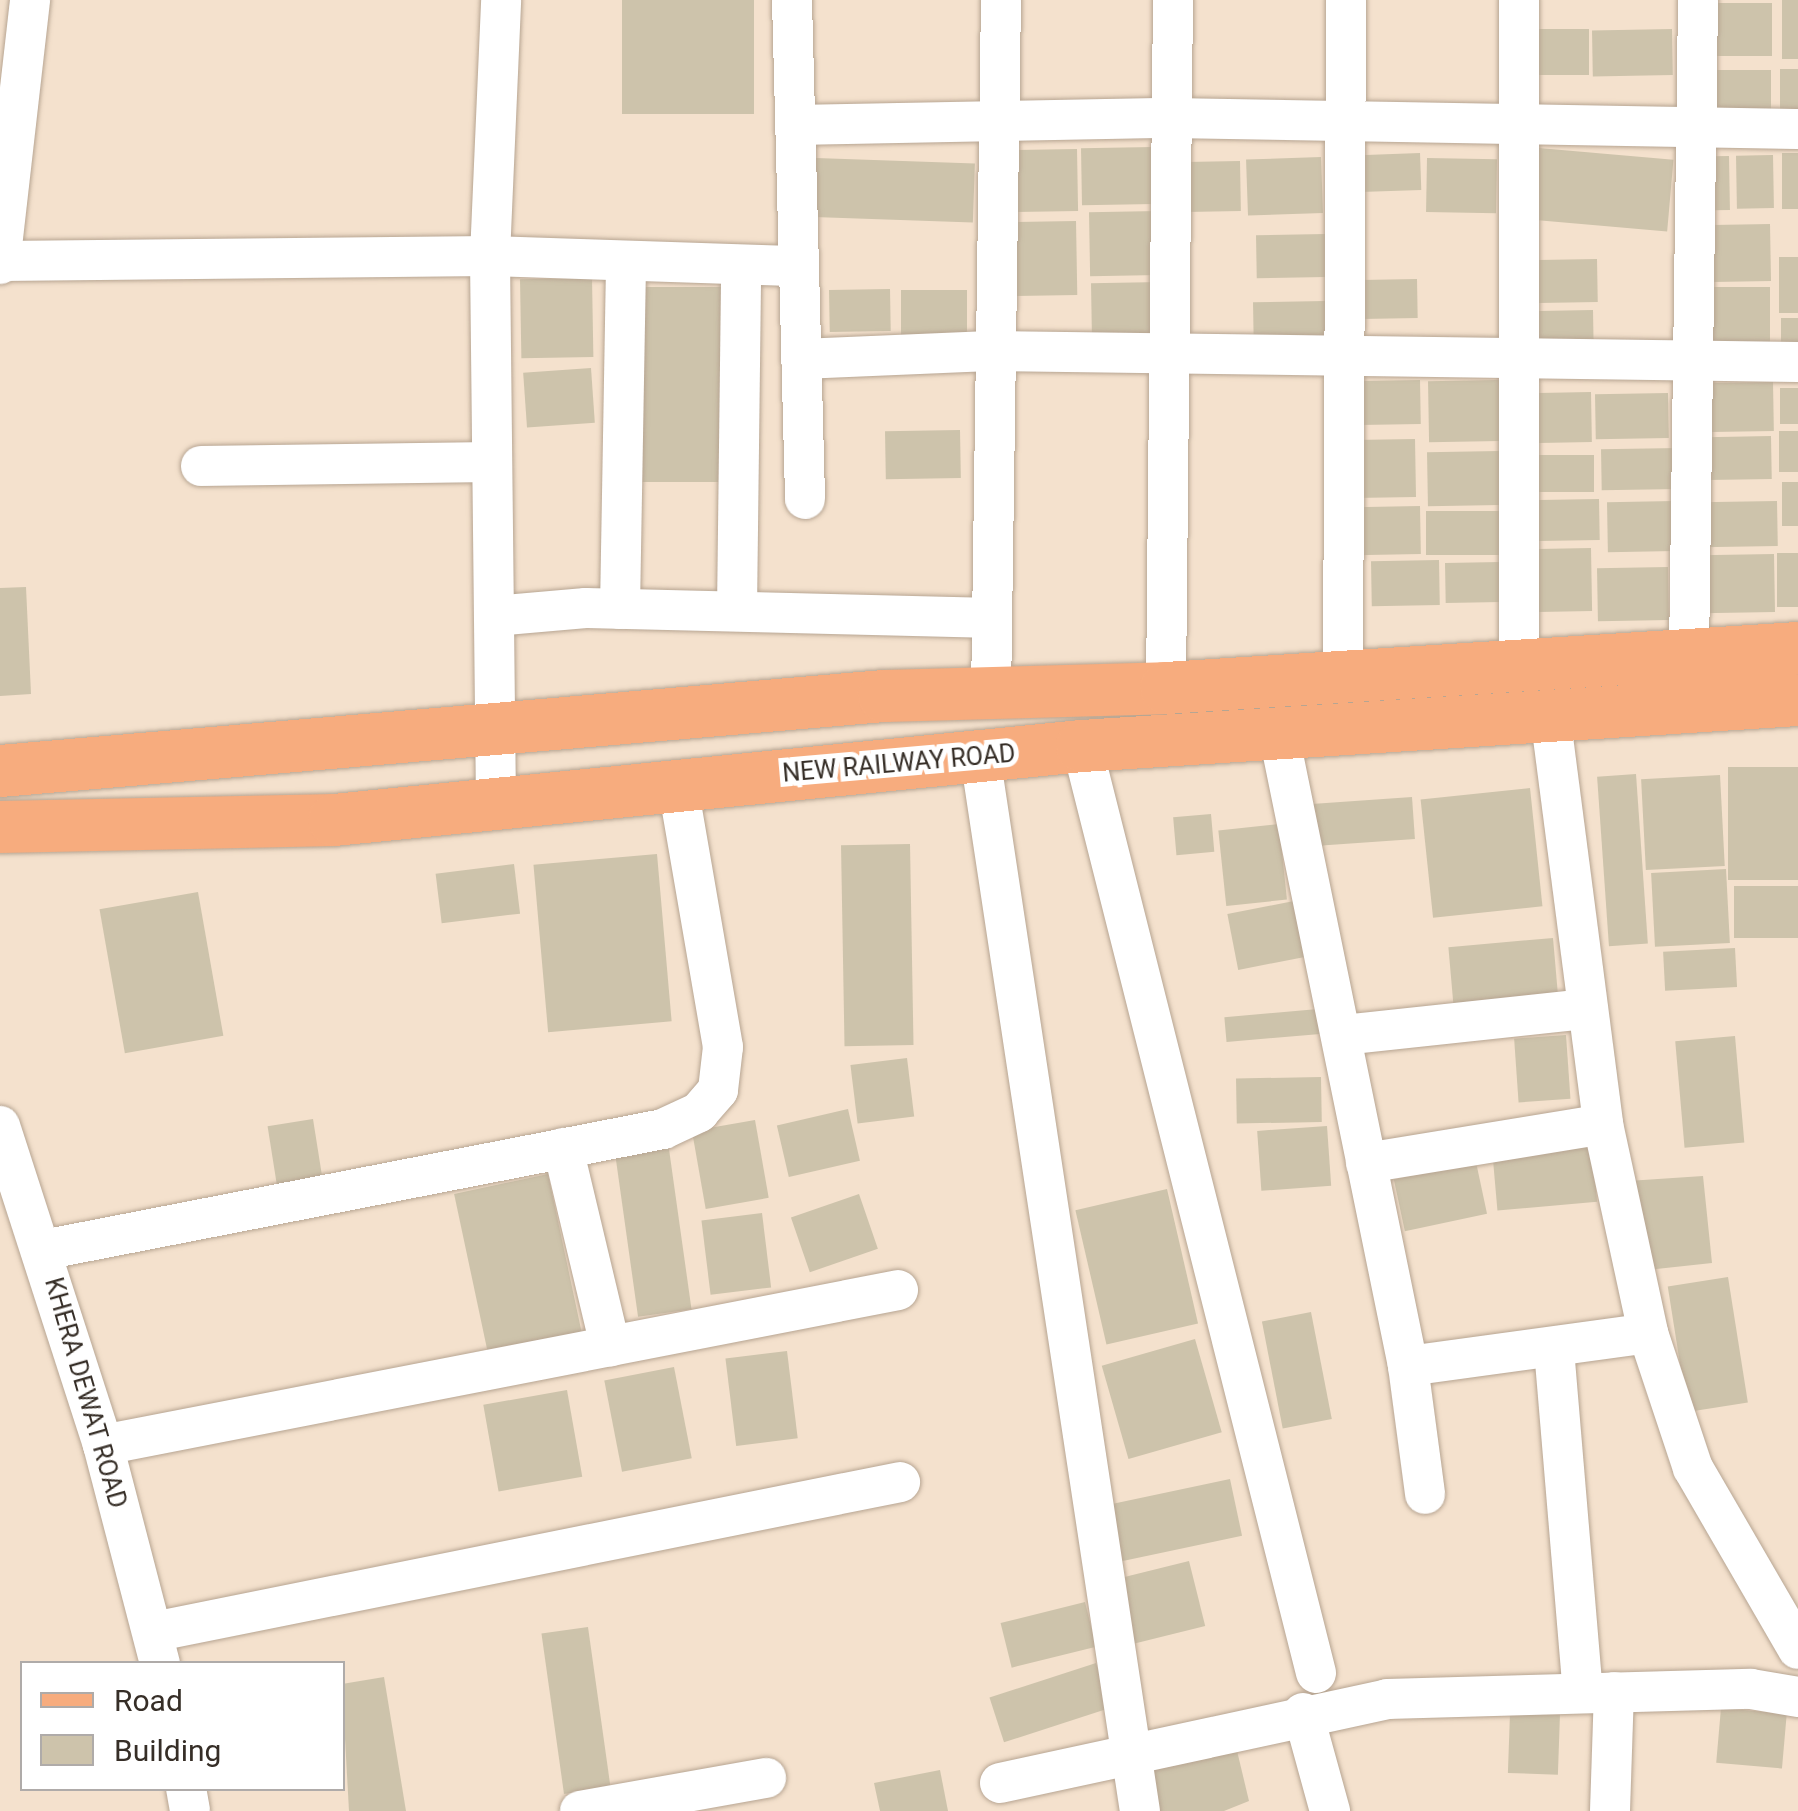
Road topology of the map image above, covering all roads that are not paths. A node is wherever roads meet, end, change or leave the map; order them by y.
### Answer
1 (30, 0) edge
2 (501, 0) edge
3 (792, 0) edge
4 (1001, 0) edge
5 (1173, 0) edge
6 (1346, 0) edge
7 (1519, 0) edge
8 (1698, 0) edge
9 (1171, 118) junction
10 (1344, 120) junction
11 (997, 122) junction
12 (795, 125) junction
13 (1696, 125) junction
14 (1512, 126) junction
15 (1798, 129) edge
16 (490, 256) junction
17 (1, 262) edge
18 (626, 262) junction
19 (741, 265) junction
20 (799, 266) junction
21 (990, 351) junction
22 (1166, 354) junction
23 (802, 359) junction
24 (1344, 359) junction
25 (1514, 362) junction
26 (1798, 362) edge
27 (1693, 364) junction
28 (490, 462) junction
29 (201, 466) dead end
30 (805, 499) dead end
31 (620, 609) junction
32 (738, 610) junction
33 (494, 616) junction
34 (988, 618) junction
35 (1798, 648) edge
36 (1690, 654) junction
37 (1519, 663) junction
38 (1342, 678) junction
39 (1166, 688) junction
40 (992, 697) junction
41 (1798, 700) edge
42 (1550, 722) junction
43 (502, 733) junction
44 (1280, 740) junction
45 (1082, 746) junction
46 (980, 756) junction
47 (0, 772) edge
48 (677, 782) junction
49 (496, 803) junction
50 (0, 827) edge
51 (1588, 1010) junction
52 (1343, 1034) junction
53 (1603, 1124) junction
54 (0, 1126) edge
55 (563, 1148) junction
56 (1366, 1162) junction
57 (43, 1250) junction
58 (898, 1290) dead end
59 (1648, 1333) junction
60 (610, 1346) junction
61 (1554, 1349) junction
62 (1408, 1366) junction
63 (102, 1444) junction
64 (900, 1482) dead end
65 (1425, 1494) dead end
66 (156, 1648) edge
67 (1798, 1649) edge
68 (1316, 1673) dead end
69 (1598, 1692) junction
70 (1798, 1697) edge
71 (1303, 1713) junction
72 (1128, 1756) junction
73 (766, 1778) dead end
74 (1000, 1782) dead end
75 (580, 1811) edge
76 (1140, 1811) edge
77 (1330, 1811) edge
78 (1610, 1811) edge

1 - 17 street
2 - 16 street
3 - 12 street
4 - 11 street
5 - 9 street
6 - 10 street
7 - 14 street
8 - 13 street
9 - 10 street
9 - 11 street
9 - 22 street
10 - 14 street
10 - 24 street
11 - 12 street
11 - 21 street
12 - 20 street
13 - 14 street
13 - 15 street
13 - 27 street
14 - 25 street
16 - 17 street
16 - 18 street
16 - 28 street
18 - 19 street
18 - 31 street
19 - 20 street
19 - 32 street
20 - 23 street
21 - 22 street
21 - 23 street
21 - 34 street
22 - 24 street
22 - 39 street
23 - 30 street
24 - 25 street
24 - 38 street
25 - 27 street
25 - 37 street
26 - 27 street
27 - 36 street
28 - 29 street
28 - 33 street
31 - 32 street
31 - 33 street
32 - 34 street
33 - 43 street
34 - 40 street
35 - 36 main road
36 - 37 main road
37 - 38 main road
38 - 39 main road
39 - 40 main road
40 - 43 main road
41 - 42 main road, NEW RAILWAY ROAD
42 - 44 main road, NEW RAILWAY ROAD
42 - 51 street
43 - 47 main road
43 - 49 street
44 - 45 main road, NEW RAILWAY ROAD
44 - 52 street
45 - 46 main road, NEW RAILWAY ROAD
45 - 68 street
46 - 48 main road, NEW RAILWAY ROAD
46 - 72 street
48 - 49 main road, NEW RAILWAY ROAD
48 - 55 street
49 - 50 main road, NEW RAILWAY ROAD
51 - 52 street
51 - 53 street
52 - 56 street
53 - 56 street
53 - 59 street
54 - 57 street, KHERA DEWAT ROAD
55 - 57 street
55 - 60 street
56 - 62 street
57 - 63 street, KHERA DEWAT ROAD
58 - 60 street
59 - 61 street
59 - 67 street
60 - 63 street
61 - 62 street
61 - 69 street
62 - 65 street
63 - 66 street, KHERA DEWAT ROAD
64 - 66 street
69 - 70 street
69 - 71 street
69 - 78 street
71 - 72 street
71 - 77 street
72 - 74 street
72 - 76 street
73 - 75 street

